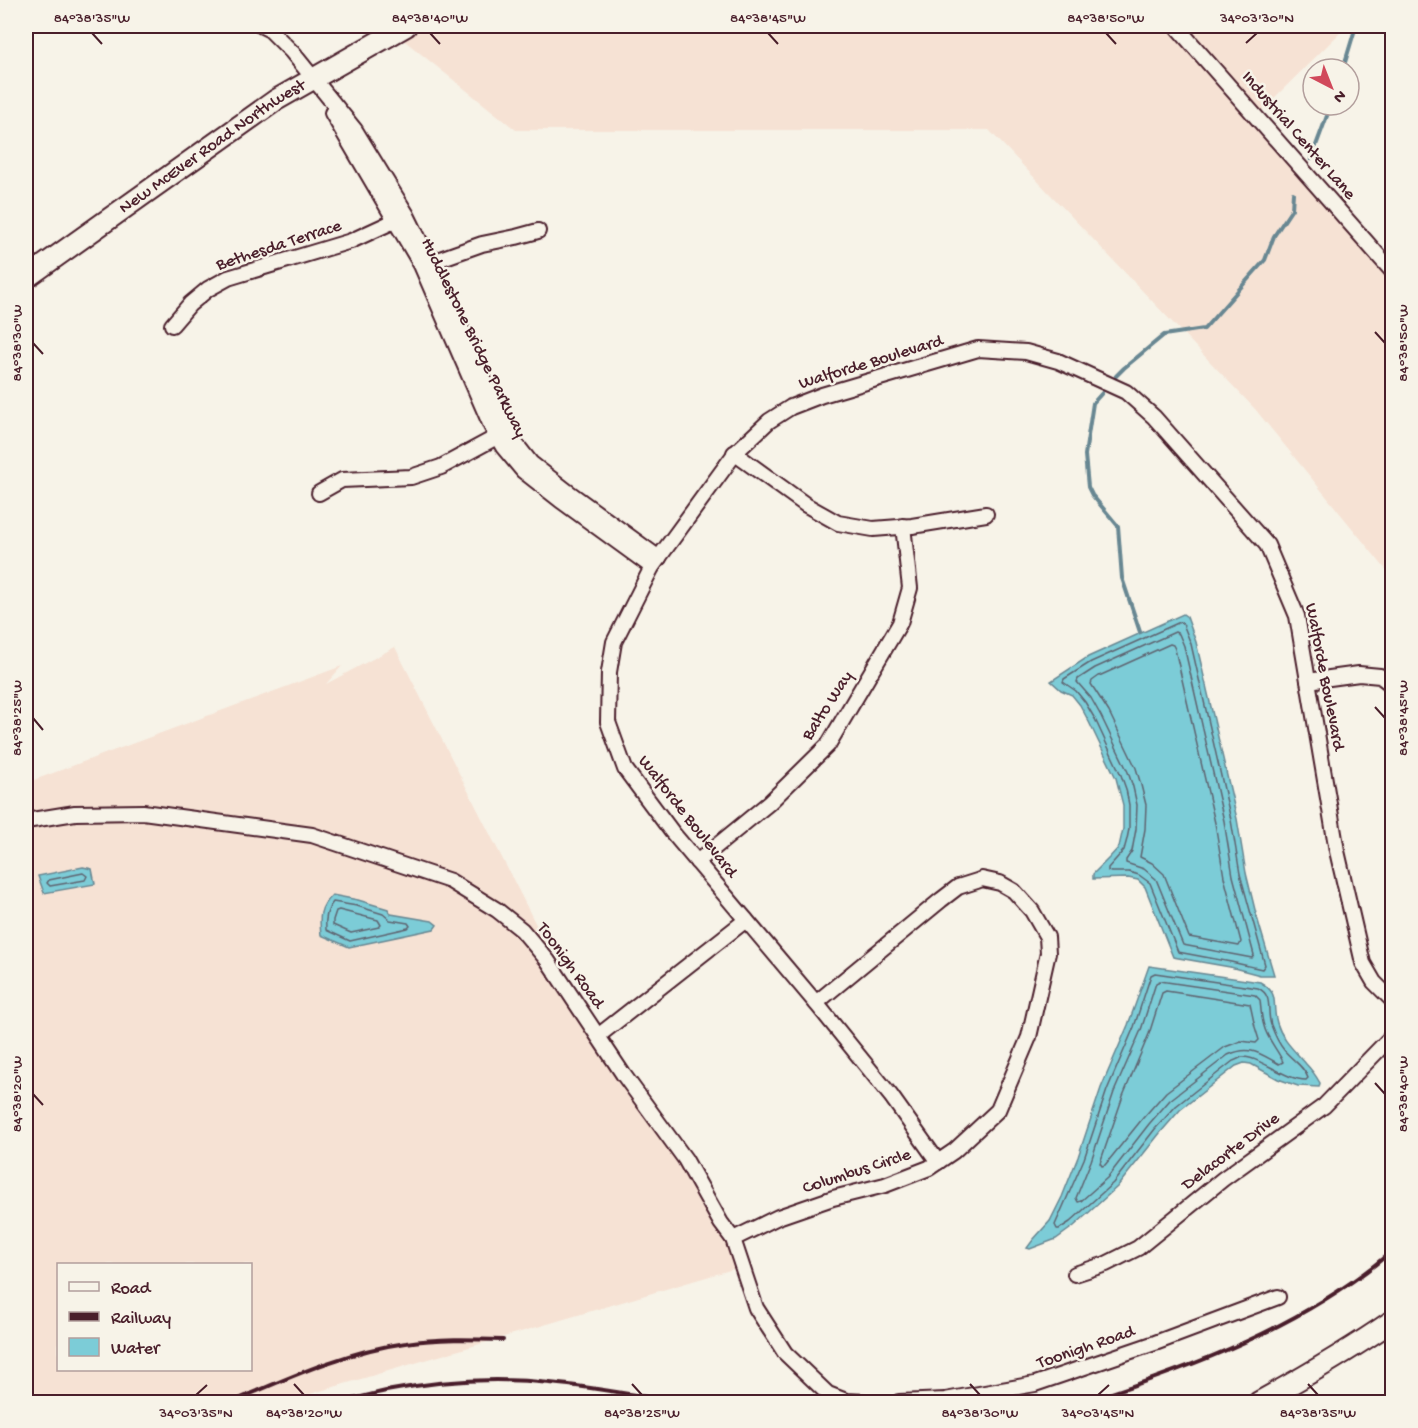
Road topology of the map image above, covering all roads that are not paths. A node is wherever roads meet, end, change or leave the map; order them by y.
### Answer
1 (262, 26) edge
2 (406, 26) edge
3 (1176, 26) edge
4 (314, 79) junction
5 (401, 218) junction
6 (538, 231) dead end
7 (426, 264) junction
8 (1392, 271) edge
9 (26, 278) edge
10 (172, 325) dead end
11 (502, 434) junction
12 (734, 453) junction
13 (319, 493) dead end
14 (986, 514) dead end
15 (903, 526) junction
16 (656, 562) junction
17 (1308, 681) junction
18 (1392, 685) edge
19 (26, 821) edge
20 (697, 862) junction
21 (746, 920) junction
22 (1392, 1000) edge
23 (816, 1003) junction
24 (598, 1035) junction
25 (1392, 1036) edge
26 (938, 1162) junction
27 (733, 1239) junction
28 (1075, 1274) dead end
29 (1278, 1297) dead end
30 (1392, 1322) edge
31 (866, 1402) edge
32 (899, 1402) edge
33 (1259, 1402) edge

1 - 4 street, Huddlestone Bridge Parkway
2 - 4 street, New McEver Road Northwest
3 - 8 street, Industrial Center Lane
4 - 5 street, Huddlestone Bridge Parkway
4 - 9 street, New McEver Road Northwest
5 - 7 street, Huddlestone Bridge Parkway
5 - 10 street, Bethesda Terrace
6 - 7 street
7 - 11 street, Huddlestone Bridge Parkway
11 - 13 street
11 - 16 street, Huddlestone Bridge Parkway
12 - 15 street
12 - 16 street, Walforde Boulevard
12 - 17 street, Walforde Boulevard
14 - 15 street
15 - 20 street, Balto Way
16 - 20 street, Walforde Boulevard
17 - 18 street
17 - 22 street, Walforde Boulevard
19 - 24 street, Toonigh Road
20 - 21 street, Walforde Boulevard
21 - 23 street, Walforde Boulevard
21 - 24 street
23 - 26 street, Walforde Boulevard
23 - 26 street, Columbus Circle
24 - 27 street, Toonigh Road
25 - 28 street, Delacorte Drive
26 - 27 street, Columbus Circle
27 - 31 street, Toonigh Road
29 - 32 street, Toonigh Road
30 - 33 street

